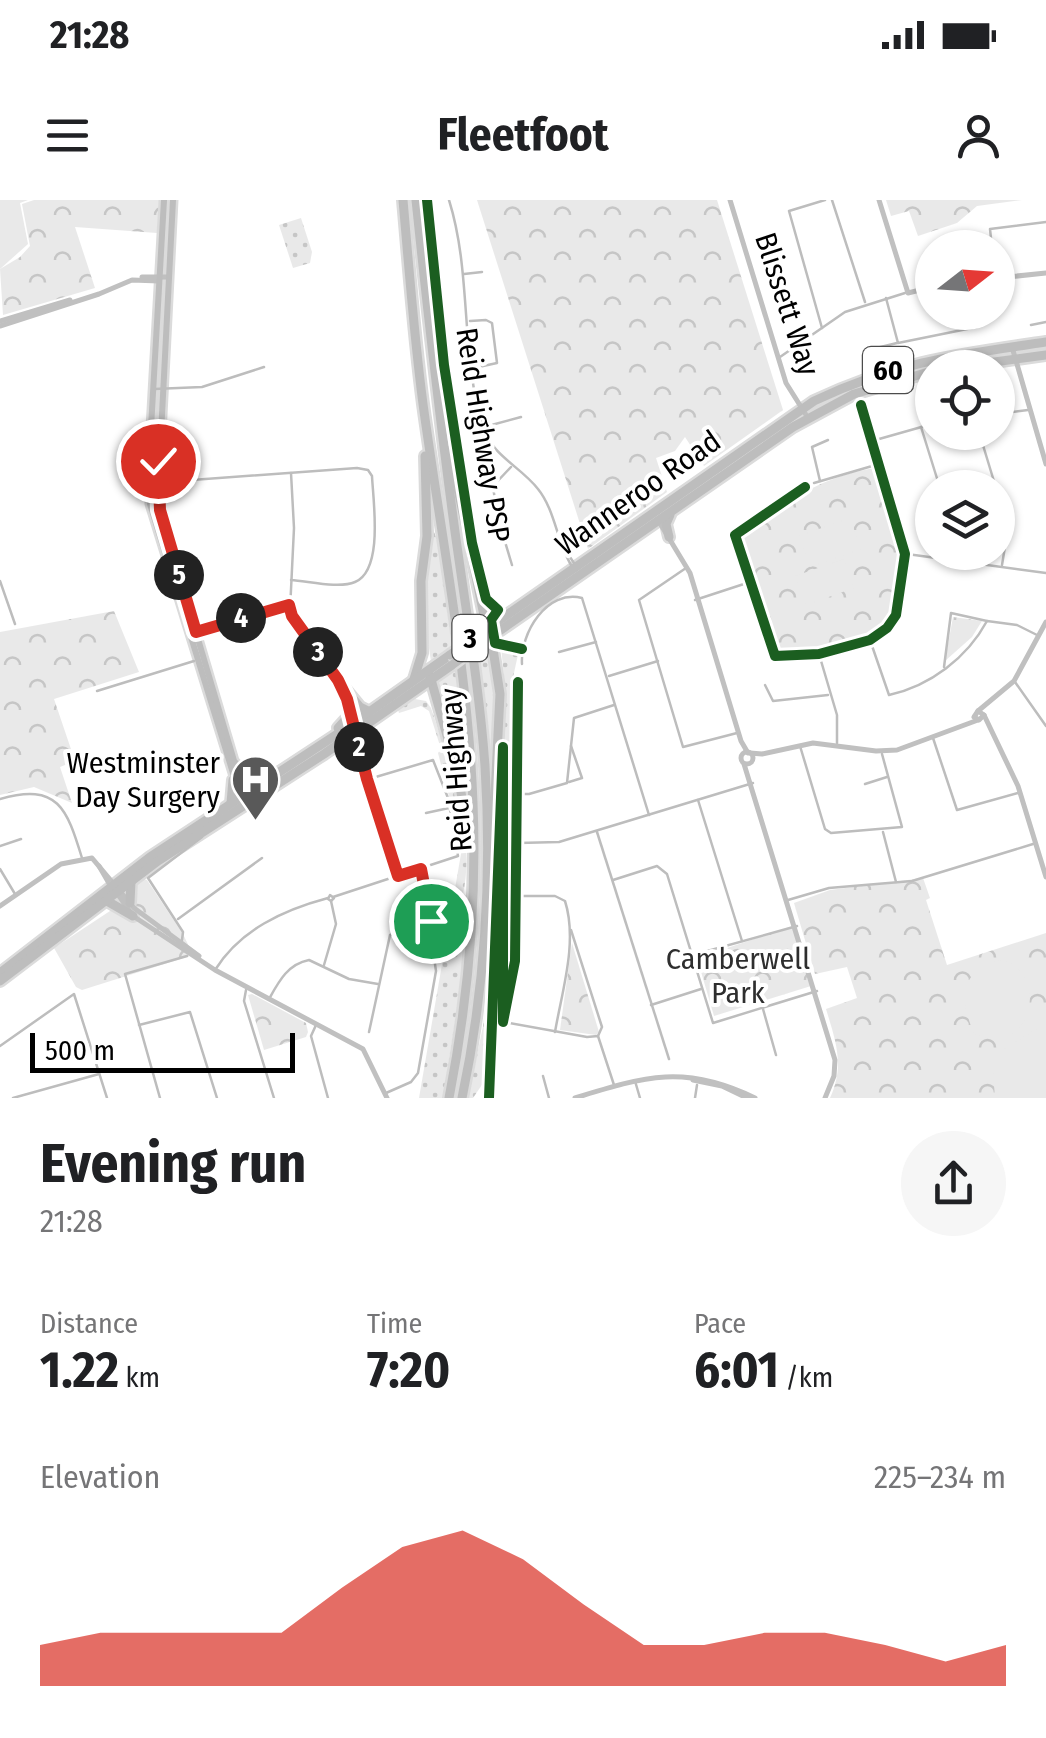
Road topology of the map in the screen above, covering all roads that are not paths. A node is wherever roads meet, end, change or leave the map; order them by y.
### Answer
1 (164, 200) edge
2 (173, 200) edge
3 (403, 200) edge
4 (416, 200) edge
5 (450, 200) edge
6 (730, 200) edge
7 (825, 200) edge
8 (832, 200) edge
9 (879, 200) edge
10 (1046, 222) edge
11 (990, 230) edge
12 (482, 272) dead end
13 (1046, 273) edge
14 (464, 274) junction
15 (1015, 276) edge
16 (164, 279) junction
17 (915, 291) edge
18 (908, 292) junction
19 (886, 298) junction
20 (866, 304) junction
21 (468, 321) junction
22 (1046, 322) edge
23 (0, 323) edge
24 (1031, 324) dead end
25 (822, 328) junction
26 (964, 330) edge
27 (1046, 342) edge
28 (898, 343) junction
29 (1012, 348) joint
30 (864, 351) dead end
31 (1046, 355) edge
32 (778, 358) junction
33 (1015, 359) joint
34 (497, 363) junction
35 (504, 366) dead end
36 (264, 367) dead end
37 (474, 369) junction
38 (915, 375) edge
39 (158, 386) junction
40 (436, 394) junction
41 (423, 400) junction
42 (861, 405) dead end
43 (1030, 409) junction
44 (1015, 411) edge
45 (804, 413) junction
46 (521, 417) dead end
47 (484, 427) junction
48 (915, 429) edge
49 (828, 440) dead end
50 (872, 441) junction
51 (149, 463) junction
52 (879, 464) junction
53 (1046, 464) edge
54 (513, 466) junction
55 (291, 472) junction
56 (158, 481) junction
57 (820, 481) junction
58 (814, 483) dead end
59 (805, 487) dead end
60 (150, 498) junction
61 (671, 513) junction
62 (654, 520) junction
63 (668, 538) junction
64 (905, 554) junction
65 (915, 555) edge
66 (512, 566) dead end
67 (686, 568) junction
68 (1015, 569) edge
69 (578, 572) junction
70 (1046, 573) edge
71 (291, 580) junction
72 (0, 582) edge
73 (750, 582) junction
74 (696, 599) junction
75 (289, 605) junction
76 (481, 605) junction
77 (507, 621) junction
78 (987, 621) junction
79 (1046, 622) edge
80 (15, 624) dead end
81 (420, 625) junction
82 (196, 632) junction
83 (1040, 637) junction
84 (481, 638) junction
85 (870, 640) junction
86 (596, 642) junction
87 (559, 652) dead end
88 (819, 654) junction
89 (200, 659) junction
90 (496, 660) junction
91 (658, 661) junction
92 (522, 664) dead end
93 (944, 669) junction
94 (430, 675) junction
95 (607, 676) junction
96 (338, 680) junction
97 (1014, 681) junction
98 (518, 682) dead end
99 (413, 686) junction
100 (765, 686) dead end
101 (346, 690) junction
102 (98, 691) dead end
103 (832, 695) junction
104 (438, 704) junction
105 (616, 705) junction
106 (350, 708) junction
107 (370, 712) junction
108 (978, 717) junction
109 (357, 726) junction
110 (1046, 726) edge
111 (737, 733) junction
112 (933, 738) junction
113 (344, 740) junction
114 (325, 742) junction
115 (800, 744) junction
116 (838, 744) junction
117 (571, 745) junction
118 (882, 751) junction
119 (360, 754) junction
120 (748, 758) junction
121 (236, 764) junction
122 (888, 777) junction
123 (367, 779) junction
124 (233, 780) joint
125 (567, 783) junction
126 (752, 783) junction
127 (262, 784) junction
128 (864, 784) dead end
129 (1020, 792) junction
130 (518, 794) junction
131 (0, 799) edge
132 (698, 800) junction
133 (242, 801) junction
134 (450, 808) junction
135 (426, 813) dead end
136 (649, 814) junction
137 (597, 830) junction
138 (883, 831) junction
139 (203, 834) junction
140 (22, 839) dead end
141 (517, 843) junction
142 (1036, 843) junction
143 (0, 846) edge
144 (82, 858) junction
145 (262, 858) dead end
146 (421, 869) junction
147 (0, 870) edge
148 (398, 876) junction
149 (1046, 877) edge
150 (612, 880) junction
151 (114, 881) junction
152 (896, 882) junction
153 (488, 884) junction
154 (16, 895) junction
155 (516, 896) junction
156 (103, 898) junction
157 (473, 898) junction
158 (331, 899) junction
159 (788, 900) junction
160 (130, 903) joint
161 (0, 906) edge
162 (133, 916) junction
163 (176, 920) junction
164 (431, 921) junction
165 (569, 924) junction
166 (795, 926) junction
167 (742, 941) junction
168 (180, 943) junction
169 (191, 951) junction
170 (692, 955) junction
171 (26, 964) junction
172 (324, 966) junction
173 (1, 969) edge
174 (215, 970) junction
175 (0, 982) edge
176 (379, 984) junction
177 (247, 988) junction
178 (702, 988) junction
179 (815, 991) junction
180 (269, 999) junction
181 (651, 1005) junction
182 (762, 1008) junction
183 (503, 1022) junction
184 (316, 1024) junction
185 (139, 1025) junction
186 (370, 1032) dead end
187 (554, 1032) junction
188 (598, 1036) junction
189 (0, 1046) edge
190 (776, 1055) dead end
191 (669, 1060) dead end
192 (100, 1074) junction
193 (543, 1076) dead end
194 (698, 1079) junction
195 (635, 1081) junction
196 (614, 1086) junction
197 (386, 1096) edge
198 (14, 1098) edge
199 (108, 1098) edge
200 (160, 1098) edge
201 (217, 1098) edge
202 (274, 1098) edge
203 (328, 1098) edge
204 (449, 1098) edge
205 (462, 1098) edge
206 (488, 1098) edge
207 (549, 1098) edge
208 (575, 1098) edge
209 (583, 1098) edge
210 (640, 1098) edge
211 (695, 1098) edge
212 (747, 1098) edge
213 (755, 1098) edge
214 (827, 1098) edge

1 - 16 main road
2 - 16 main road
3 - 41 highway, Reid Highway / 3
4 - 40 highway, Reid Highway / 3
5 - 14 street
6 - 32 street, Blissett Way
7 - 25 street
8 - 20 street
9 - 18 street
10 - 11 street
12 - 14 street
13 - 15 street
14 - 21 street
16 - 23 street
16 - 39 main road
17 - 18 street
18 - 19 street
19 - 20 street
19 - 28 street
20 - 25 street
21 - 34 street
21 - 37 street
22 - 24 street
25 - 32 street
26 - 28 street
27 - 29 highway, Wanneroo Road / 60
28 - 30 street
29 - 45 highway, Wanneroo Road / 60
31 - 33 highway, 60
32 - 45 street, Blissett Way
33 - 43 street
34 - 35 street
34 - 37 street
36 - 39 street
37 - 47 street
38 - 45 highway, Wanneroo Road / 60
39 - 51 main road
39 - 56 main road
40 - 76 highway
40 - 153 highway, Reid Highway / 3
41 - 81 highway
41 - 157 highway, Reid Highway / 3
42 - 50 street
43 - 44 street
43 - 53 street
45 - 61 highway, Wanneroo Road / 60
45 - 62 highway, Wanneroo Road / 60
46 - 47 street
47 - 54 street
48 - 50 street
49 - 57 street
50 - 52 street
51 - 56 street
51 - 60 main road
52 - 57 street
52 - 64 street
54 - 66 street
54 - 69 street
55 - 56 street
55 - 71 street
55 - 71 street
56 - 60 street
56 - 82 main road
57 - 58 street
59 - 73 street
60 - 89 main road
61 - 62 highway, Wanneroo Road / 60
61 - 63 highway
62 - 63 highway
62 - 69 highway, Wanneroo Road / 60
63 - 67 street
64 - 65 street
64 - 85 street
67 - 74 street
67 - 91 street
68 - 70 street
69 - 77 highway, Wanneroo Road / 60
71 - 75 street
72 - 80 street
73 - 74 street
73 - 88 street
74 - 111 street
75 - 82 street
75 - 96 street
76 - 77 highway
76 - 84 highway
77 - 84 highway, Wanneroo Road / 60
77 - 90 highway
78 - 83 street
78 - 93 street
78 - 93 street
79 - 83 street
81 - 94 highway
81 - 99 highway
82 - 89 main road
83 - 97 street
84 - 90 highway
84 - 94 highway, Wanneroo Road / 60, bridge
85 - 88 street
85 - 93 street
86 - 87 street
86 - 92 street
86 - 95 street
88 - 103 street
89 - 102 street
89 - 121 main road
89 - 124 main road
90 - 153 highway
91 - 95 street
91 - 111 street
94 - 99 highway, Wanneroo Road / 60
94 - 104 highway
95 - 105 street
96 - 101 street
96 - 106 street
97 - 108 street
97 - 110 street
98 - 130 street
99 - 104 highway
99 - 107 highway, Wanneroo Road / 60
99 - 109 highway, Wanneroo Road / 60
100 - 103 street
101 - 107 highway
101 - 109 street
103 - 116 street
104 - 157 highway
105 - 117 street
105 - 136 street
106 - 109 street
106 - 114 highway
107 - 109 highway, Wanneroo Road / 60
108 - 112 street
108 - 129 street
109 - 113 highway, Wanneroo Road / 60
109 - 114 highway, Wanneroo Road / 60
109 - 119 street
109 - 123 street
111 - 120 street
112 - 118 street
112 - 129 street
113 - 119 highway
113 - 133 highway, Wanneroo Road / 60
114 - 127 highway, Wanneroo Road / 60
115 - 116 street
115 - 120 street
115 - 138 street
116 - 118 street
117 - 125 street
117 - 125 street
118 - 122 street
119 - 123 street
120 - 126 street
121 - 127 highway
121 - 133 main road
122 - 128 street
122 - 138 street
123 - 134 street
123 - 148 street
124 - 133 highway
125 - 130 street
126 - 132 street
126 - 159 street
127 - 133 highway, Wanneroo Road / 60
129 - 142 street
130 - 141 street
131 - 144 street
132 - 136 street
132 - 167 street
133 - 139 highway, Wanneroo Road / 60
133 - 151 highway, Wanneroo Road / 60
134 - 135 street
134 - 146 street
136 - 137 street
137 - 141 street
137 - 150 street
138 - 152 street
139 - 151 highway, Wanneroo Road / 60
139 - 163 street
140 - 143 street
141 - 155 street
142 - 149 street
142 - 152 street
144 - 151 street
144 - 154 street
145 - 163 street
146 - 148 street
146 - 164 street
147 - 154 street
148 - 158 street
150 - 170 street
150 - 181 street
151 - 156 highway, Wanneroo Road / 60
151 - 156 highway
151 - 160 highway
151 - 162 street
152 - 159 street
153 - 205 highway, Reid Highway / 3
154 - 161 street
155 - 165 street
155 - 183 street
156 - 162 highway
156 - 171 highway, Wanneroo Road / 60
156 - 173 highway, Wanneroo Road / 60
157 - 204 highway, Reid Highway / 3
158 - 172 street
158 - 174 street
159 - 166 street
160 - 168 street
162 - 168 street
163 - 168 street
164 - 176 street
164 - 197 street
165 - 187 street
165 - 188 street
166 - 167 street
166 - 179 street
167 - 170 street
168 - 169 street
169 - 174 street
169 - 185 street
170 - 178 street
171 - 173 main road
171 - 175 highway, Wanneroo Road / 60
172 - 176 street
172 - 180 street
174 - 177 street
176 - 186 street
177 - 180 street
177 - 202 street
178 - 181 street
178 - 182 street
179 - 182 street
179 - 214 street
180 - 184 street
181 - 191 street
182 - 190 street
183 - 187 street
183 - 206 street
184 - 197 street
184 - 203 street
185 - 200 street
185 - 201 street
187 - 188 street
188 - 196 street
189 - 192 street
192 - 198 street
192 - 199 street
193 - 207 street
194 - 195 street
194 - 211 street
194 - 212 street
194 - 213 street
195 - 196 street
195 - 209 street
195 - 210 street
196 - 208 street

